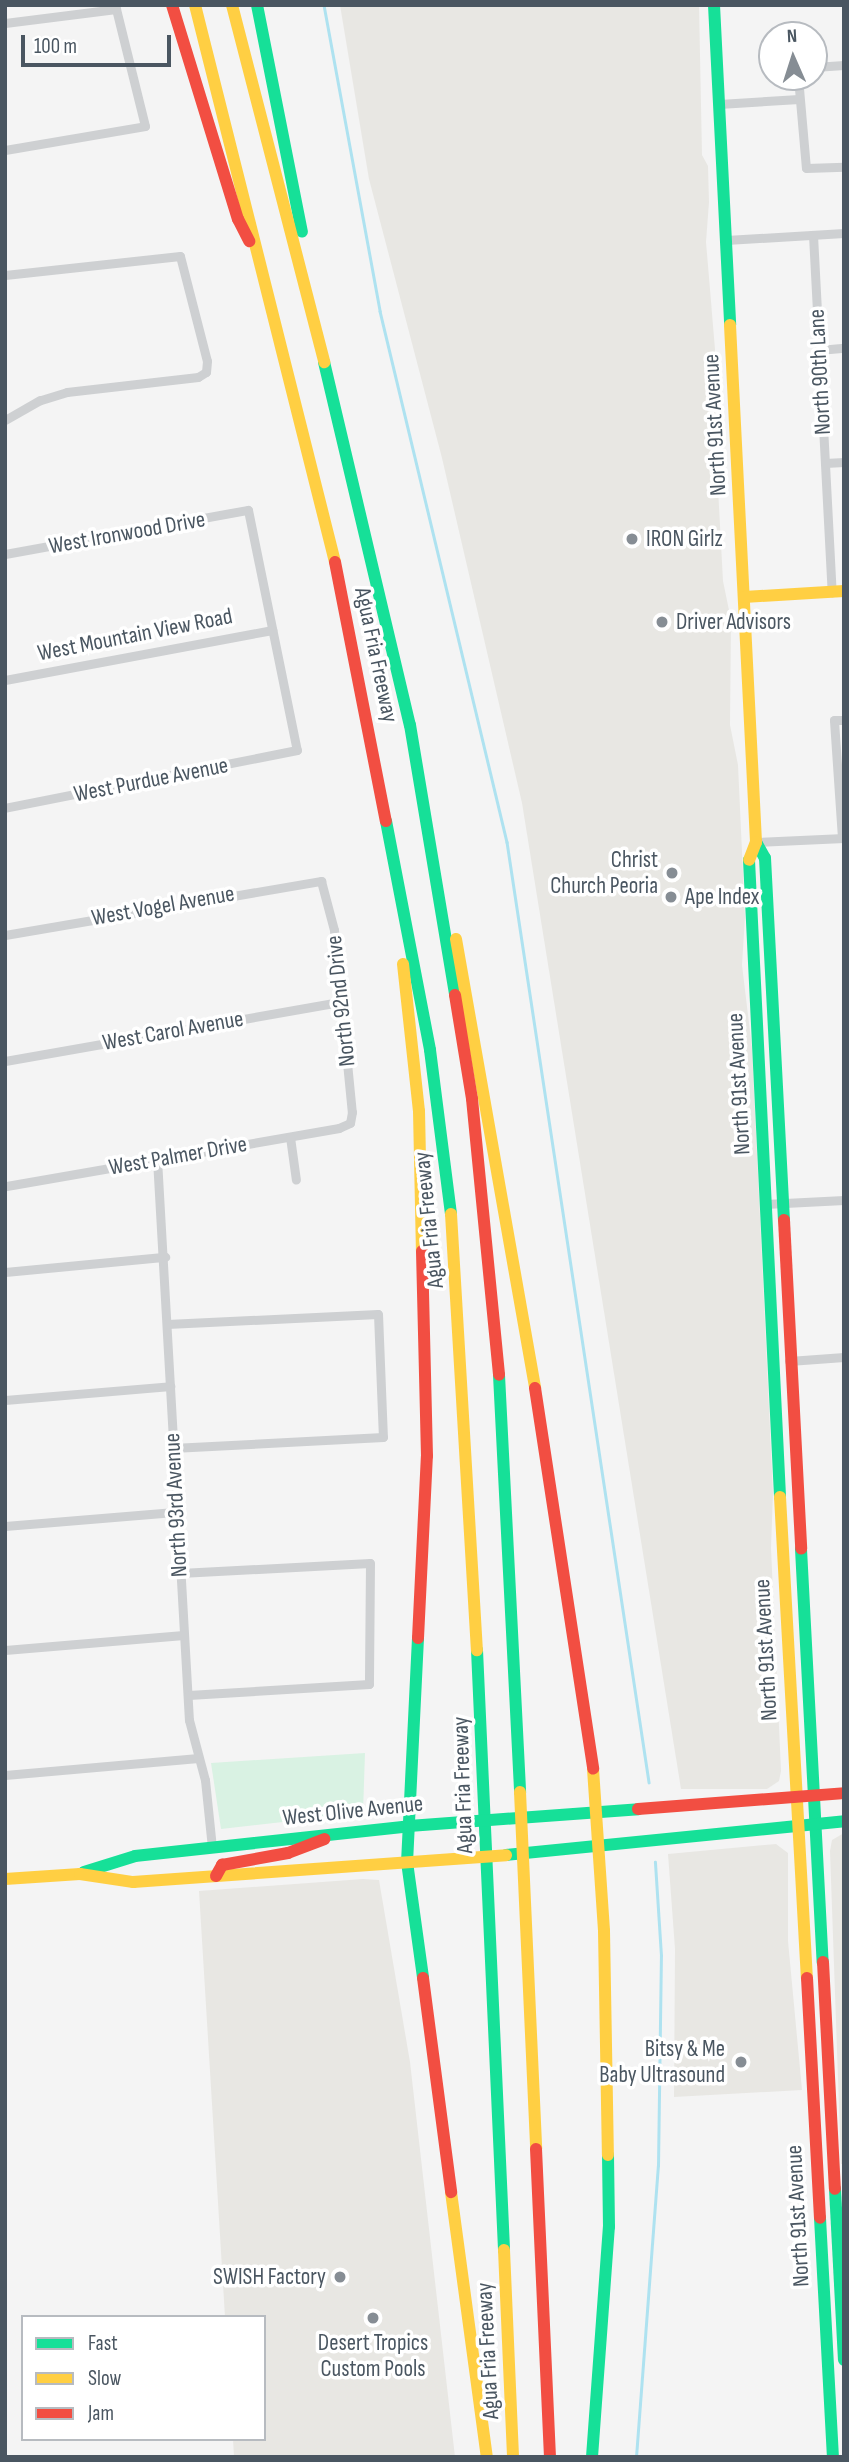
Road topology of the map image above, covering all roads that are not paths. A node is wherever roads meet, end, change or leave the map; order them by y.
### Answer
1 (172, 5) edge
2 (195, 5) edge
3 (232, 5) edge
4 (257, 5) edge
5 (714, 5) edge
6 (115, 7) edge
7 (5, 23) edge
8 (799, 91) edge
9 (799, 99) junction
10 (719, 104) junction
11 (5, 149) edge
12 (844, 167) edge
13 (844, 233) edge
14 (813, 235) junction
15 (726, 240) junction
16 (301, 266) junction
17 (263, 268) junction
18 (5, 275) edge
19 (844, 348) edge
20 (819, 350) junction
21 (5, 420) edge
22 (844, 462) edge
23 (825, 463) junction
24 (5, 554) edge
25 (838, 592) edge
26 (744, 597) junction
27 (272, 631) junction
28 (5, 680) edge
29 (367, 709) junction
30 (839, 720) edge
31 (5, 808) edge
32 (843, 838) edge
33 (756, 842) junction
34 (321, 881) joint
35 (443, 900) junction
36 (5, 935) edge
37 (341, 1002) junction
38 (772, 1026) junction
39 (757, 1027) junction
40 (5, 1061) edge
41 (350, 1123) joint
42 (290, 1137) junction
43 (156, 1159) junction
44 (296, 1180) dead end
45 (5, 1186) edge
46 (844, 1200) edge
47 (781, 1203) junction
48 (765, 1204) junction
49 (165, 1257) junction
50 (5, 1272) edge
51 (167, 1324) junction
52 (844, 1357) edge
53 (789, 1361) junction
54 (773, 1362) junction
55 (170, 1387) junction
56 (5, 1400) edge
57 (173, 1448) junction
58 (780, 1506) junction
59 (797, 1506) junction
60 (177, 1512) junction
61 (5, 1526) edge
62 (180, 1573) junction
63 (806, 1633) junction
64 (786, 1634) junction
65 (183, 1635) junction
66 (5, 1650) edge
67 (188, 1695) junction
68 (198, 1758) junction
69 (5, 1775) edge
70 (844, 1793) edge
71 (816, 1795) junction
72 (794, 1797) junction
73 (597, 1810) junction
74 (844, 1821) edge
75 (818, 1823) junction
76 (796, 1825) junction
77 (409, 1826) junction
78 (334, 1835) junction
79 (212, 1848) junction
80 (600, 1848) junction
81 (407, 1863) junction
82 (80, 1874) junction
83 (216, 1877) junction
84 (5, 1879) edge
85 (844, 2360) edge
86 (487, 2457) edge
87 (513, 2457) edge
88 (550, 2457) edge
89 (592, 2457) edge
90 (833, 2457) edge

1 - 17 main road
2 - 17 main road, Agua Fria Freeway
3 - 16 main road, Agua Fria Freeway
4 - 16 main road
5 - 10 main road, North 91st Avenue
6 - 7 street
6 - 11 street
8 - 9 street
9 - 10 street
9 - 12 street
10 - 15 main road, North 91st Avenue
13 - 14 street
14 - 15 street
14 - 20 street, North 90th Lane
15 - 26 main road, North 91st Avenue
16 - 35 main road, Agua Fria Freeway
17 - 29 main road, Agua Fria Freeway
18 - 21 street
19 - 20 street
20 - 23 street, North 90th Lane
22 - 23 street
23 - 25 street, North 90th Lane
24 - 27 street, West Ironwood Drive
25 - 26 main road
26 - 33 main road, North 91st Avenue
27 - 28 street, West Mountain View Road
27 - 31 street, West Purdue Avenue
29 - 77 main road
29 - 87 main road, Agua Fria Freeway
30 - 32 street
32 - 33 street
33 - 38 main road, North 91st Avenue
33 - 39 main road, North 91st Avenue
34 - 36 street, West Vogel Avenue
34 - 37 street, North 92nd Drive
35 - 73 main road
35 - 88 main road, Agua Fria Freeway
37 - 40 street, West Carol Avenue
37 - 41 street, North 92nd Drive
38 - 39 main road
38 - 47 main road, North 91st Avenue
39 - 48 main road, North 91st Avenue
41 - 42 street, West Palmer Drive
42 - 43 street, West Palmer Drive
42 - 44 street
43 - 45 street, West Palmer Drive
43 - 49 street, North 93rd Avenue
46 - 47 street
47 - 48 street
47 - 53 main road, North 91st Avenue
48 - 54 main road, North 91st Avenue
49 - 50 street
49 - 51 street, North 93rd Avenue
51 - 55 street, North 93rd Avenue
51 - 57 street
52 - 53 street
53 - 54 main road
53 - 59 main road, North 91st Avenue
54 - 58 main road, North 91st Avenue
55 - 56 street
55 - 57 street, North 93rd Avenue
57 - 60 street, North 93rd Avenue
58 - 59 main road
58 - 64 main road, North 91st Avenue
59 - 63 main road, North 91st Avenue
60 - 61 street
60 - 62 street, North 93rd Avenue
62 - 65 street, North 93rd Avenue
62 - 67 street
63 - 64 main road
63 - 71 main road, North 91st Avenue
64 - 72 main road, North 91st Avenue
65 - 66 street
65 - 67 street, North 93rd Avenue
67 - 68 street, North 93rd Avenue
68 - 69 street
68 - 79 street, North 93rd Avenue
70 - 71 main road, West Olive Avenue
71 - 72 main road, West Olive Avenue
71 - 75 main road, North 91st Avenue
72 - 73 main road, West Olive Avenue
72 - 76 main road, North 91st Avenue
73 - 77 main road, West Olive Avenue
73 - 80 main road
74 - 75 main road, West Olive Avenue
75 - 76 main road, West Olive Avenue
75 - 85 main road, North 91st Avenue
76 - 80 main road, West Olive Avenue
76 - 90 main road, North 91st Avenue
77 - 78 main road, West Olive Avenue
77 - 81 main road
78 - 79 main road, West Olive Avenue
78 - 83 main road
79 - 82 main road, West Olive Avenue
80 - 81 main road, West Olive Avenue
80 - 89 main road
81 - 83 main road, West Olive Avenue
81 - 86 main road
82 - 83 main road, West Olive Avenue
82 - 84 main road, West Olive Avenue

